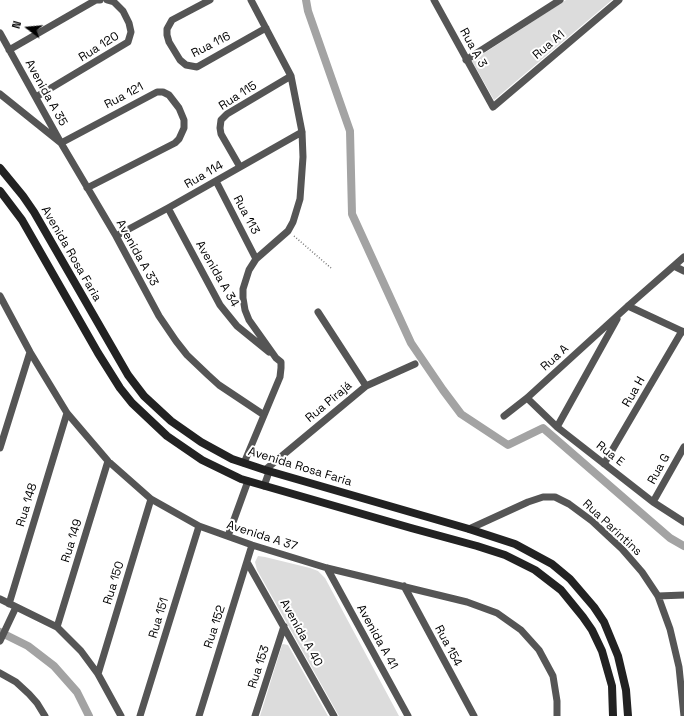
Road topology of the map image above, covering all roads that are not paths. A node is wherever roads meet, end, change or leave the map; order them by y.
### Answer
1 (100, 0) edge
2 (107, 0) edge
3 (210, 0) edge
4 (251, 0) edge
5 (434, 0) edge
6 (560, 0) edge
7 (619, 0) edge
8 (266, 28) junction
9 (0, 33) edge
10 (9, 50) junction
11 (466, 60) junction
12 (291, 76) junction
13 (0, 94) edge
14 (36, 97) junction
15 (493, 107) joint
16 (302, 132) junction
17 (61, 143) junction
18 (240, 167) junction
19 (0, 168) edge
20 (216, 181) junction
21 (87, 188) junction
22 (0, 191) edge
23 (168, 208) junction
24 (116, 236) junction
25 (684, 257) edge
26 (256, 259) junction
27 (674, 266) junction
28 (684, 271) edge
29 (0, 296) edge
30 (628, 306) junction
31 (318, 312) dead end
32 (620, 314) junction
33 (683, 331) edge
34 (30, 352) junction
35 (276, 358) junction
36 (415, 364) dead end
37 (366, 386) junction
38 (526, 398) junction
39 (67, 412) junction
40 (264, 415) junction
41 (504, 416) dead end
42 (557, 427) junction
43 (684, 447) edge
44 (0, 448) edge
45 (108, 461) junction
46 (244, 463) junction
47 (604, 464) junction
48 (267, 471) junction
49 (248, 481) junction
50 (264, 486) junction
51 (151, 499) junction
52 (653, 502) junction
53 (415, 514) junction
54 (684, 522) edge
55 (199, 526) junction
56 (411, 528) junction
57 (468, 529) junction
58 (228, 536) junction
59 (252, 545) junction
60 (248, 562) junction
61 (327, 568) junction
62 (404, 586) junction
63 (684, 595) edge
64 (658, 596) junction
65 (0, 599) edge
66 (12, 605) junction
67 (284, 626) junction
68 (57, 627) junction
69 (0, 640) edge
70 (0, 673) edge
71 (98, 674) junction
72 (45, 716) edge
73 (121, 716) edge
74 (140, 716) edge
75 (199, 716) edge
76 (255, 716) edge
77 (334, 716) edge
78 (408, 716) edge
79 (474, 716) edge
80 (557, 716) edge
81 (612, 716) edge
82 (628, 716) edge
83 (684, 716) edge

1 - 10 street
2 - 14 street, Rua 120
3 - 8 street, Rua 116
4 - 8 street
5 - 11 street, Rua A 3
6 - 11 street
7 - 15 street, Rua A1
8 - 12 street
9 - 10 street, Avenida A 35
10 - 14 street, Avenida A 35
11 - 15 street, Rua A 3
12 - 16 street
12 - 18 street, Rua 115
13 - 17 street, Avenida A 33
14 - 17 street, Avenida A 35
16 - 18 street, Rua 114
16 - 26 street
17 - 21 street, Avenida A 33
17 - 21 street, Rua 121
18 - 20 street, Rua 114
19 - 46 street, Avenida Rosa Faria
20 - 23 street, Rua 114
20 - 26 street, Rua 113
21 - 24 street, Avenida A 33
22 - 49 street
23 - 24 street, Rua 114
23 - 35 street, Avenida A 34
24 - 40 street, Avenida A 33
25 - 27 street, Rua A
26 - 35 street
27 - 28 street
27 - 30 street, Rua A
29 - 34 street, Avenida A 37
30 - 32 street, Rua A
30 - 33 street
31 - 37 street
32 - 38 street, Rua A
32 - 42 street, Rua A
33 - 47 street, Rua H
34 - 39 street, Avenida A 37
34 - 44 street
35 - 40 street
36 - 37 street, Rua Pirajá
37 - 48 street, Rua Pirajá
38 - 41 street, Rua A
38 - 42 street, Rua E
39 - 45 street, Avenida A 37
39 - 66 street, Rua 148
40 - 46 street
42 - 47 street, Rua E
43 - 52 street, Rua G
45 - 51 street, Avenida A 37
45 - 68 street, Rua 149
46 - 48 street, Avenida Rosa Faria
47 - 52 street, Rua E
48 - 50 street
48 - 53 street, Avenida Rosa Faria
49 - 50 street
49 - 58 street
50 - 56 street
51 - 55 street, Avenida A 37
51 - 71 street, Rua 150
52 - 54 street, Rua E
53 - 56 street
53 - 57 street, Avenida Rosa Faria
55 - 58 street, Avenida A 37
55 - 74 street, Rua 151
56 - 81 street
57 - 64 street, Rua Parintins
57 - 82 street, Avenida Rosa Faria
58 - 59 street, Avenida A 37
59 - 60 street, Rua 152
59 - 61 street, Avenida A 37
60 - 67 street, Avenida A 40
60 - 75 street, Rua 152
61 - 62 street, Avenida A 37
61 - 78 street, Avenida A 41
62 - 79 street, Rua 154
62 - 80 street, Avenida A 37
63 - 64 street
64 - 83 street, Rua Parintins
65 - 66 street
66 - 68 street
66 - 69 street, Rua 148
67 - 76 street, Rua 153
67 - 77 street, Avenida A 40
68 - 71 street
70 - 72 street
71 - 73 street

